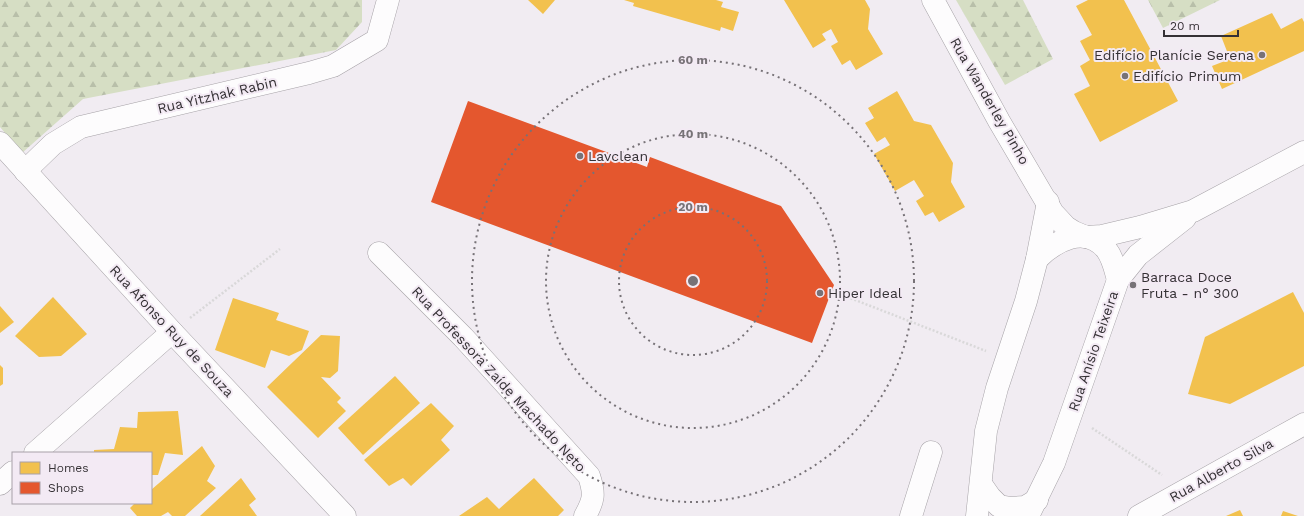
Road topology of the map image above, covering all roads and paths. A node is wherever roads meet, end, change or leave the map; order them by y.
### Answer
1 (388, 0) edge
2 (933, 0) edge
3 (0, 143) edge
4 (1304, 152) edge
5 (25, 171) junction
6 (1048, 202) junction
7 (1193, 211) junction
8 (1086, 236) junction
9 (280, 249) dead end
10 (379, 253) dead end
11 (1037, 259) junction
12 (1118, 280) junction
13 (832, 291) dead end
14 (172, 332) junction
15 (1006, 358) junction
16 (1071, 414) junction
17 (1304, 424) edge
18 (36, 452) edge
19 (931, 452) dead end
20 (12, 473) edge
21 (0, 484) edge
22 (981, 484) junction
23 (1184, 490) junction
24 (1032, 508) edge
25 (345, 516) edge
26 (585, 516) edge
27 (911, 516) edge
28 (977, 516) edge
29 (1139, 516) edge

1 - 5 street, Rua Yitzhak Rabin
2 - 6 street, Rua Wanderley Pinho
3 - 5 street, Rua Afonso Ruy de Souza
4 - 7 street
5 - 14 street, Rua Afonso Ruy de Souza
6 - 8 street, Rua Wanderley Pinho
6 - 11 street
7 - 8 street
7 - 12 street, Rua Anísio Teixeira
8 - 11 street
8 - 12 street, Rua Wanderley Pinho
9 - 14 path
10 - 26 street, Rua Professora Zaíde Machado Neto
11 - 15 street
12 - 16 street, Rua Anísio Teixeira
13 - 15 path
14 - 18 street
14 - 25 street, Rua Afonso Ruy de Souza
15 - 22 street
16 - 23 path
16 - 24 street, Rua Anísio Teixeira
17 - 23 street, Rua Alberto Silva
19 - 27 street
20 - 21 street
22 - 24 street
22 - 28 street
23 - 29 street, Rua Alberto Silva

